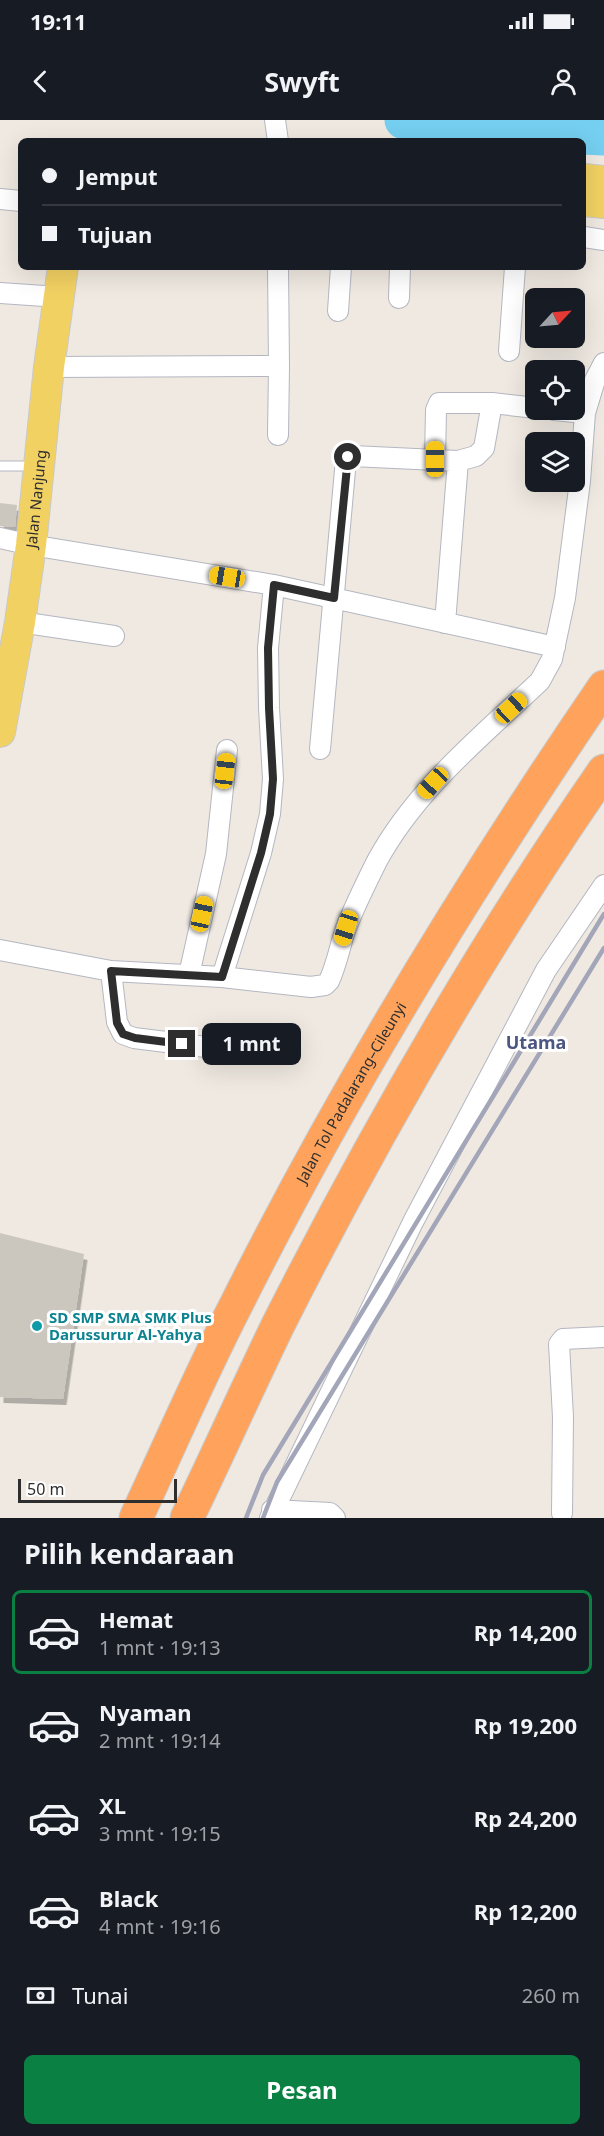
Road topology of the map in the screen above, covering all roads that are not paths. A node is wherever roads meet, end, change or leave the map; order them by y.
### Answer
1 (586, 179) edge
2 (604, 181) edge
3 (0, 199) edge
4 (18, 201) edge
5 (586, 201) edge
6 (604, 203) edge
7 (586, 237) edge
8 (604, 240) edge
9 (63, 270) edge
10 (278, 270) edge
11 (341, 270) edge
12 (400, 270) edge
13 (515, 270) edge
14 (0, 293) edge
15 (59, 297) junction
16 (399, 298) dead end
17 (338, 311) dead end
18 (510, 351) dead end
19 (604, 363) edge
20 (279, 366) junction
21 (49, 367) junction
22 (492, 404) junction
23 (525, 407) edge
24 (585, 412) edge
25 (584, 420) edge
26 (278, 435) dead end
27 (435, 459) junction
28 (458, 460) junction
29 (0, 466) edge
30 (39, 466) junction
31 (0, 539) edge
32 (31, 545) junction
33 (274, 585) junction
34 (334, 598) junction
35 (20, 622) junction
36 (445, 623) junction
37 (114, 636) dead end
38 (555, 647) junction
39 (604, 687) edge
40 (0, 732) edge
41 (320, 749) dead end
42 (227, 750) dead end
43 (604, 771) edge
44 (604, 885) edge
45 (0, 950) edge
46 (111, 971) junction
47 (189, 975) junction
48 (222, 977) junction
49 (206, 1047) dead end
50 (604, 1337) edge
51 (562, 1513) dead end
52 (271, 1514) edge
53 (136, 1518) edge
54 (187, 1518) edge
55 (335, 1518) edge

1 - 2 main road
3 - 4 street
5 - 6 main road
7 - 8 street
9 - 15 main road, Jalan Nanjung
10 - 20 street
11 - 17 street
12 - 16 street
13 - 18 street
14 - 15 street
15 - 21 main road, Jalan Nanjung
19 - 24 street
20 - 21 street
20 - 26 street
21 - 30 main road, Jalan Nanjung
22 - 23 street
22 - 27 street
22 - 28 street
25 - 38 street
27 - 28 street
27 - 34 street
28 - 36 street
29 - 30 lane
30 - 32 main road, Jalan Nanjung
31 - 32 street
32 - 33 street
32 - 35 main road, Jalan Nanjung
33 - 34 street
33 - 48 street
34 - 36 street
34 - 41 street
35 - 37 street
35 - 40 main road, Jalan Nanjung
36 - 38 street
38 - 48 street
39 - 53 highway, Jalan Tol Padalarang–Cileunyi
42 - 47 street
43 - 54 highway
44 - 52 street
45 - 46 street
46 - 47 street
46 - 49 street
47 - 48 street
50 - 51 street
52 - 55 street

